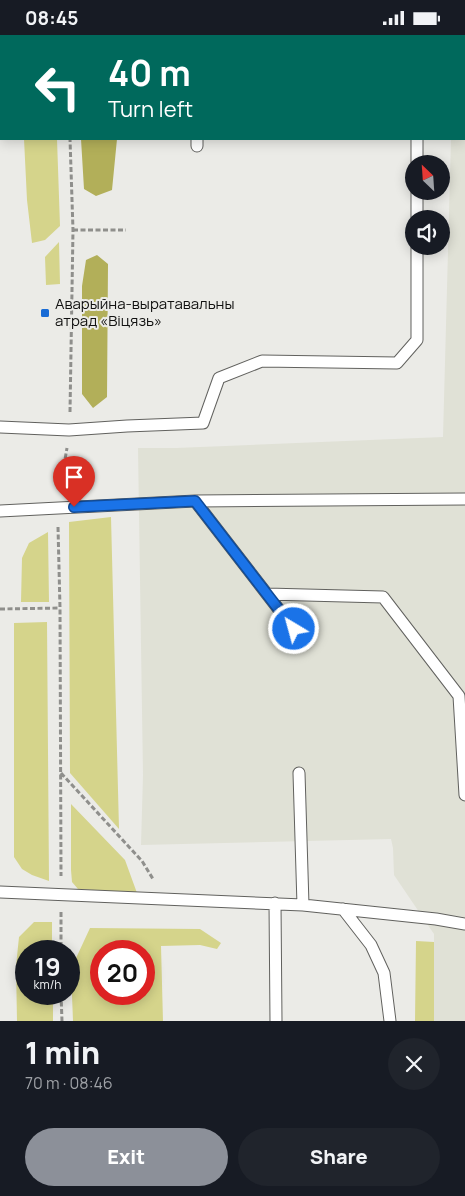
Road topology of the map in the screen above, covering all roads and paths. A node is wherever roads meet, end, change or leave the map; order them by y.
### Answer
1 (70, 140) edge
2 (417, 140) edge
3 (417, 155) edge
4 (72, 230) junction
5 (126, 230) dead end
6 (417, 255) edge
7 (0, 427) edge
8 (69, 430) junction
9 (465, 499) edge
10 (195, 501) junction
11 (57, 508) junction
12 (0, 511) edge
13 (267, 594) junction
14 (60, 608) junction
15 (0, 609) edge
16 (294, 629) dead end
17 (60, 773) junction
18 (299, 773) dead end
19 (465, 795) edge
20 (0, 891) edge
21 (61, 894) junction
22 (166, 899) junction
23 (275, 903) junction
24 (303, 905) junction
25 (343, 909) junction
26 (465, 924) edge
27 (61, 940) edge
28 (61, 1005) edge
29 (62, 1021) edge
30 (276, 1021) edge
31 (390, 1021) edge

1 - 4 path
2 - 3 lane
4 - 5 path
4 - 8 path
6 - 8 lane
7 - 8 lane
8 - 11 path
9 - 10 lane
10 - 11 lane
10 - 13 lane
11 - 12 lane
11 - 14 path
13 - 16 lane
13 - 19 lane
14 - 15 path
14 - 17 path
17 - 21 path
17 - 22 path
18 - 24 lane
20 - 21 lane
21 - 22 lane
21 - 27 path
22 - 23 lane
23 - 24 lane
23 - 30 lane
24 - 25 lane
25 - 26 lane
25 - 31 lane
28 - 29 path

